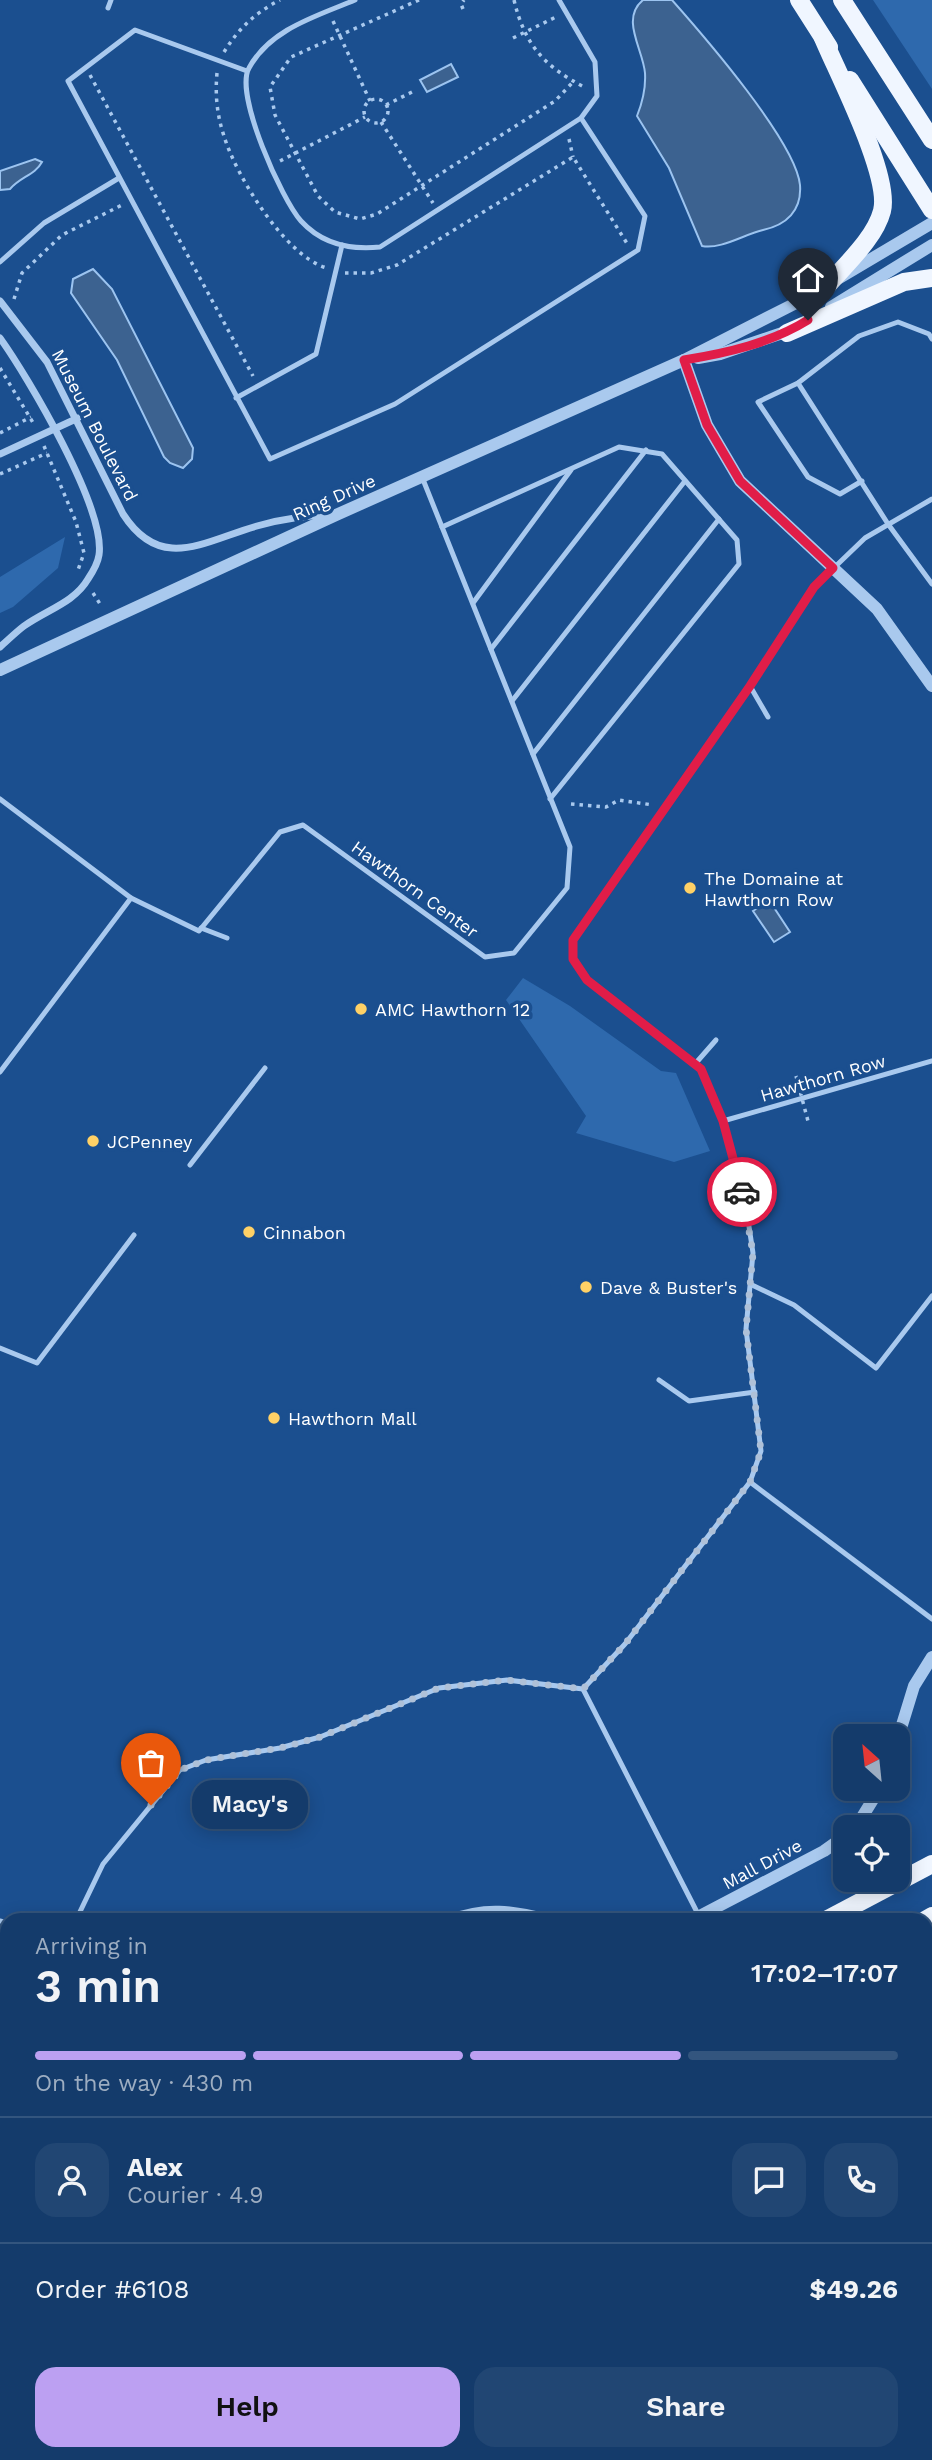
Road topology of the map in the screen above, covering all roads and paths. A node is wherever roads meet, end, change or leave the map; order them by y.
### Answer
1 (111, 0) edge
2 (280, 0) edge
3 (355, 0) edge
4 (419, 0) edge
5 (514, 0) edge
6 (559, 0) edge
7 (799, 0) edge
8 (842, 0) edge
9 (461, 1) edge
10 (108, 8) dead end
11 (463, 9) dead end
12 (329, 11) junction
13 (565, 13) junction
14 (526, 32) junction
15 (339, 35) junction
16 (513, 38) dead end
17 (823, 38) junction
18 (221, 61) junction
19 (85, 68) junction
20 (247, 71) junction
21 (573, 82) junction
22 (412, 92) dead end
23 (597, 94) junction
24 (370, 101) junction
25 (386, 105) junction
26 (365, 117) junction
27 (581, 118) junction
28 (382, 122) junction
29 (566, 128) junction
30 (932, 140) edge
31 (295, 153) junction
32 (573, 157) junction
33 (272, 166) junction
34 (119, 178) junction
35 (422, 186) junction
36 (130, 202) junction
37 (438, 210) junction
38 (932, 210) edge
39 (932, 223) edge
40 (342, 245) junction
41 (932, 245) edge
42 (633, 252) junction
43 (0, 262) edge
44 (336, 271) junction
45 (932, 278) edge
46 (828, 285) junction
47 (3, 305) edge
48 (787, 333) junction
49 (0, 338) edge
50 (932, 339) edge
51 (684, 360) junction
52 (0, 368) edge
53 (799, 383) junction
54 (258, 386) junction
55 (236, 398) junction
56 (31, 417) junction
57 (78, 418) junction
58 (53, 428) junction
59 (0, 433) edge
60 (39, 436) junction
61 (646, 450) junction
62 (47, 453) junction
63 (0, 454) edge
64 (572, 468) junction
65 (0, 474) edge
66 (422, 477) junction
67 (685, 481) junction
68 (862, 481) junction
69 (932, 499) edge
70 (335, 514) junction
71 (719, 519) junction
72 (888, 524) junction
73 (442, 527) junction
74 (833, 568) junction
75 (932, 584) edge
76 (83, 585) junction
77 (473, 603) junction
78 (108, 620) junction
79 (0, 647) edge
80 (491, 649) junction
81 (0, 670) edge
82 (750, 686) junction
83 (932, 686) edge
84 (512, 701) junction
85 (768, 717) dead end
86 (533, 754) junction
87 (0, 799) edge
88 (550, 799) junction
89 (571, 804) dead end
90 (653, 805) dead end
91 (131, 898) junction
92 (201, 928) junction
93 (227, 937) dead end
94 (716, 1040) dead end
95 (932, 1061) edge
96 (695, 1064) junction
97 (265, 1068) dead end
98 (0, 1072) edge
99 (796, 1076) dead end
100 (723, 1121) junction
101 (808, 1121) dead end
102 (190, 1165) dead end
103 (134, 1235) dead end
104 (751, 1285) junction
105 (932, 1296) edge
106 (0, 1348) edge
107 (659, 1380) dead end
108 (755, 1392) junction
109 (750, 1482) junction
110 (932, 1619) edge
111 (932, 1657) edge
112 (583, 1689) junction
113 (903, 1724) edge
114 (833, 1845) edge
115 (932, 1864) edge
116 (79, 1913) edge
117 (470, 1913) edge
118 (521, 1913) edge
119 (694, 1913) edge
120 (706, 1913) edge
121 (839, 1913) edge

1 - 10 lane
2 - 18 path
3 - 12 lane
4 - 15 path
5 - 14 path
6 - 13 lane
7 - 17 main road
8 - 30 main road
9 - 11 path
12 - 15 path
12 - 20 lane
13 - 14 path
13 - 23 lane
14 - 16 path
14 - 21 path
15 - 24 path
15 - 31 path
17 - 38 main road
17 - 46 main road
18 - 19 lane
18 - 20 lane
18 - 44 path
19 - 34 lane
19 - 54 path
20 - 33 lane
21 - 23 path
21 - 35 path
22 - 25 path
23 - 27 lane
24 - 25 path
24 - 26 path
25 - 28 path
26 - 28 path
26 - 31 path
27 - 29 lane
27 - 42 lane
28 - 35 path
29 - 32 path
29 - 37 lane
31 - 33 path
31 - 35 path
32 - 42 path
32 - 44 path
33 - 40 lane
34 - 36 lane
34 - 43 lane
35 - 37 path
36 - 47 path
36 - 55 lane
37 - 40 lane
39 - 46 street, Ring Drive
40 - 44 lane
41 - 48 street, Ring Drive
42 - 55 lane
44 - 54 lane
45 - 48 main road
46 - 51 street, Ring Drive
47 - 57 street, Museum Boulevard
48 - 51 street, Ring Drive
49 - 58 street
50 - 53 lane
51 - 66 street, Ring Drive
51 - 74 street
52 - 56 path
53 - 68 lane
53 - 68 lane
54 - 55 lane
56 - 59 path
56 - 60 path
57 - 58 street
57 - 70 street, Museum Boulevard
58 - 60 street
58 - 76 street
60 - 62 path
60 - 63 street
61 - 64 lane
61 - 67 lane
61 - 80 lane
62 - 65 path
62 - 76 path
64 - 73 lane
64 - 77 lane
66 - 70 street, Ring Drive
66 - 73 lane, Hawthorn Center
67 - 71 lane
67 - 84 lane
68 - 72 lane
69 - 72 lane
70 - 78 street, Ring Drive
71 - 86 lane
71 - 88 lane
72 - 74 lane
72 - 75 lane
73 - 77 lane, Hawthorn Center
74 - 82 lane
74 - 83 street
76 - 78 path
76 - 79 street
77 - 80 lane, Hawthorn Center
78 - 81 street, Ring Drive
80 - 84 lane, Hawthorn Center
82 - 85 lane
82 - 96 lane
84 - 86 lane, Hawthorn Center
86 - 88 lane, Hawthorn Center
87 - 91 lane
88 - 92 lane, Hawthorn Center
89 - 90 path
91 - 92 lane
91 - 98 lane
92 - 93 lane
94 - 96 lane
95 - 100 lane, Hawthorn Row
96 - 100 lane
97 - 102 lane
99 - 101 path, bridge
100 - 104 lane
103 - 106 lane
104 - 105 lane
104 - 108 lane
107 - 108 lane
108 - 109 lane
109 - 110 lane
109 - 112 lane
111 - 113 street
112 - 116 lane
112 - 119 lane
114 - 120 street, Mall Drive
115 - 121 main road
117 - 118 street

